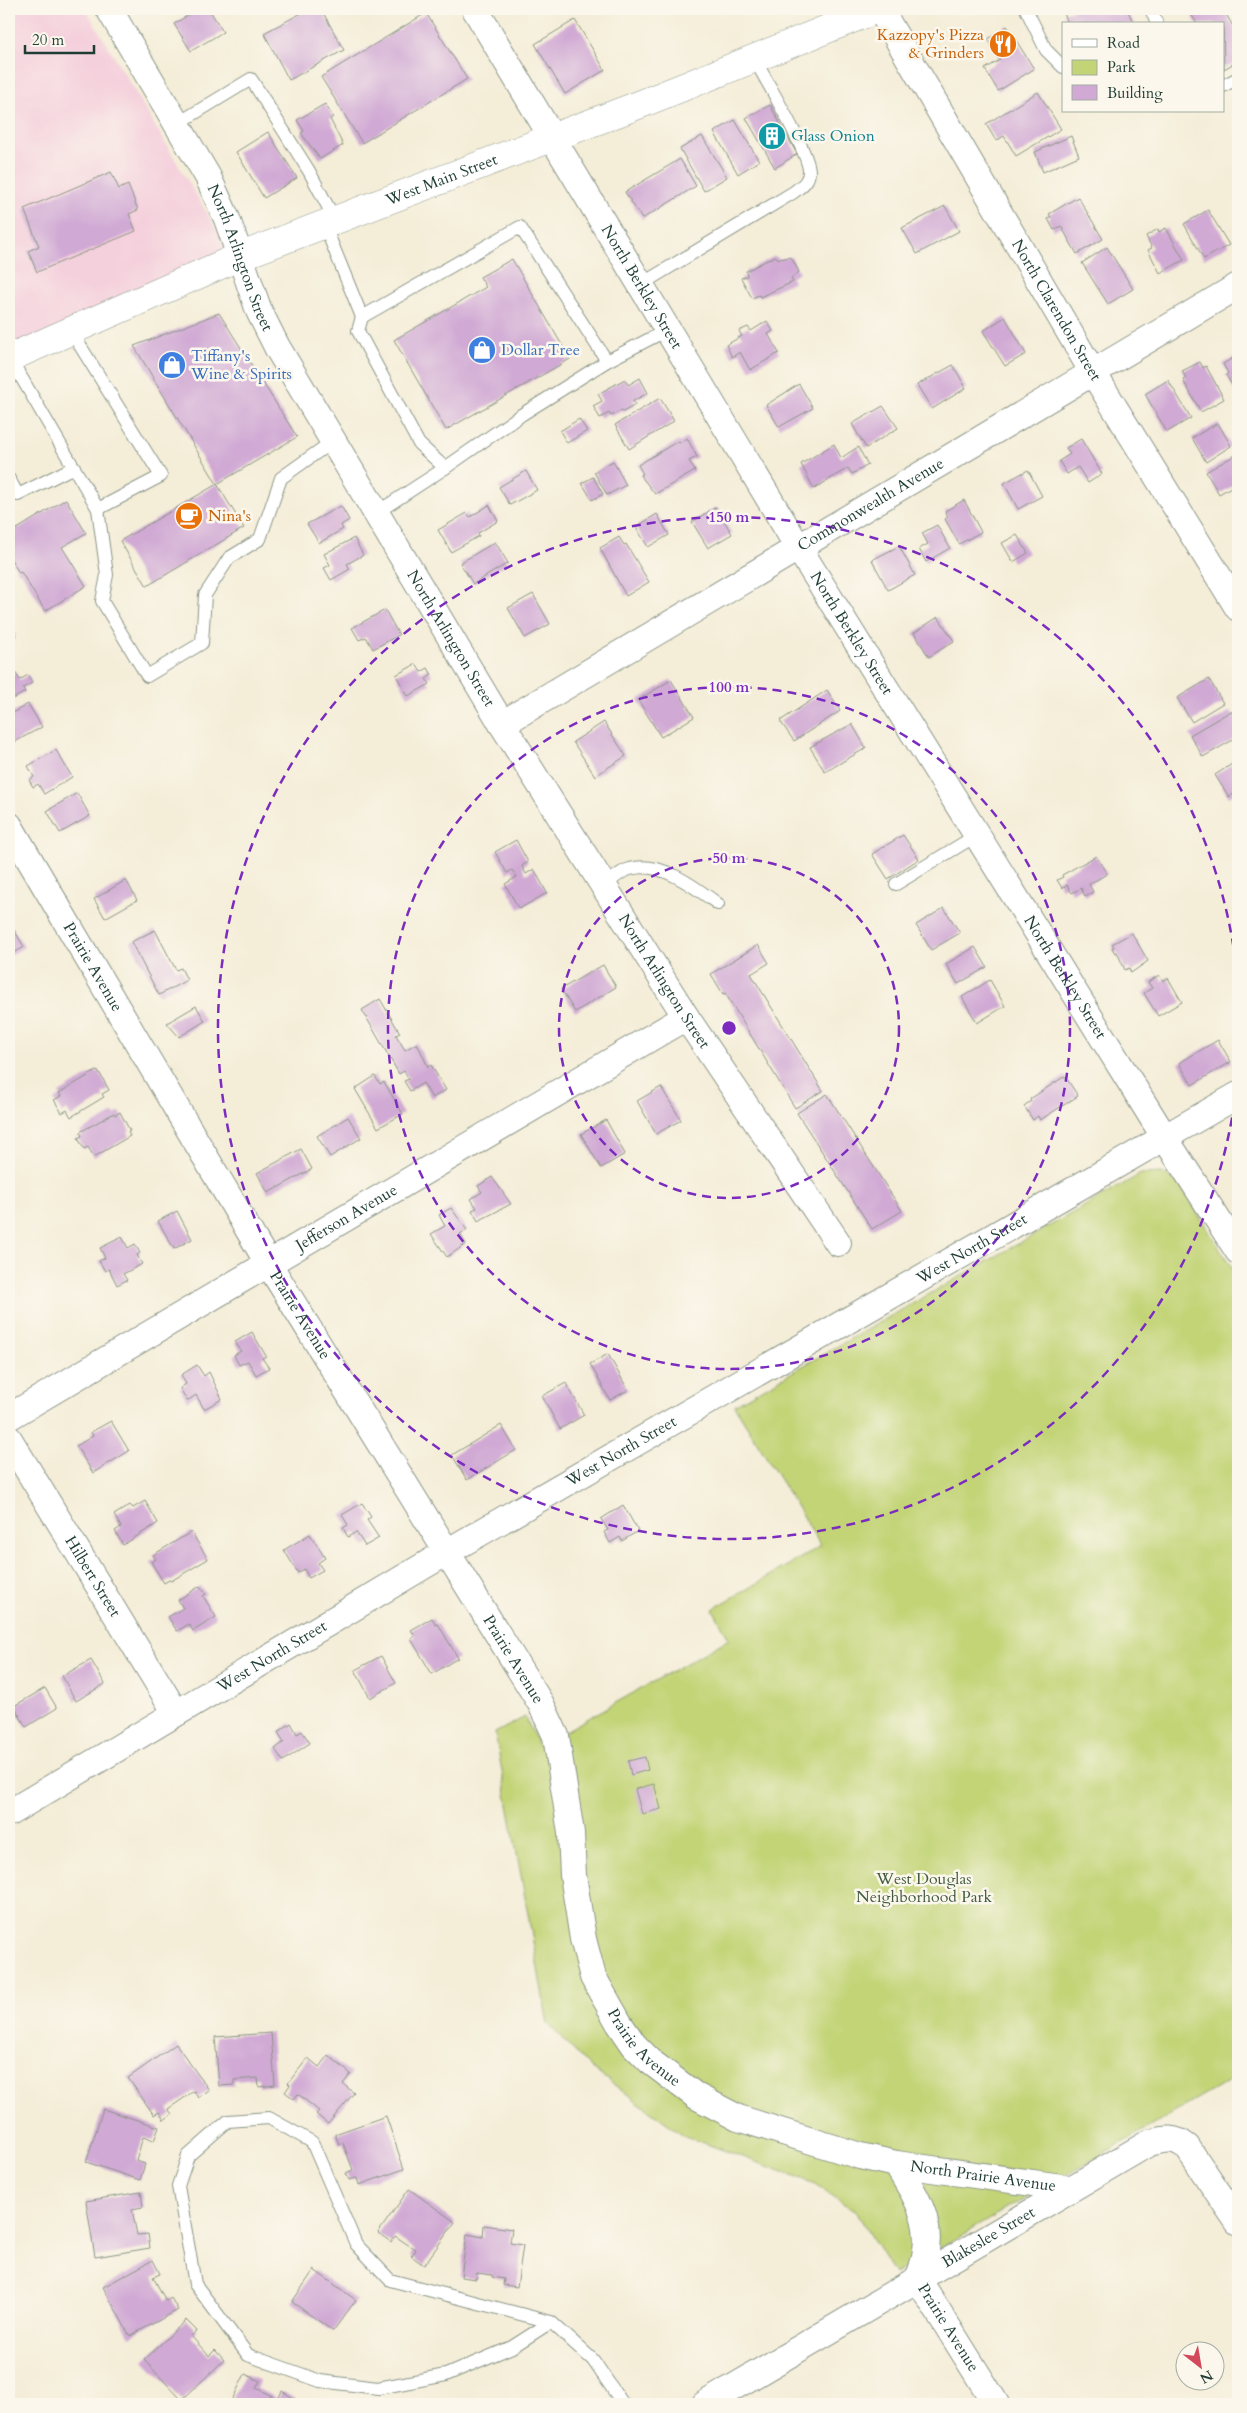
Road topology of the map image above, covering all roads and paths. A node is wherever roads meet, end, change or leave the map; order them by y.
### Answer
1 (109, 9) edge
2 (475, 9) edge
3 (878, 9) edge
4 (1026, 9) edge
5 (1152, 9) edge
6 (1156, 22) edge
7 (754, 58) junction
8 (1062, 66) edge
9 (1238, 78) edge
10 (1224, 85) edge
11 (177, 124) junction
12 (550, 137) junction
13 (330, 222) junction
14 (241, 256) junction
15 (640, 285) junction
16 (1238, 286) edge
17 (362, 317) junction
18 (667, 330) junction
19 (71, 331) junction
20 (9, 358) edge
21 (607, 361) junction
22 (1092, 371) junction
23 (333, 441) junction
24 (74, 467) junction
25 (445, 468) junction
26 (9, 478) edge
27 (98, 509) junction
28 (376, 513) junction
29 (798, 547) junction
30 (1238, 608) edge
31 (502, 724) junction
32 (9, 825) edge
33 (977, 835) junction
34 (896, 884) dead end
35 (604, 886) junction
36 (718, 904) dead end
37 (686, 1017) junction
38 (1238, 1095) edge
39 (1165, 1138) junction
40 (838, 1243) dead end
41 (1238, 1251) edge
42 (268, 1263) junction
43 (9, 1416) edge
44 (9, 1440) edge
45 (447, 1552) junction
46 (176, 1713) junction
47 (9, 1813) edge
48 (896, 2164) junction
49 (1069, 2188) junction
50 (1238, 2222) edge
51 (918, 2279) junction
52 (551, 2322) junction
53 (623, 2404) edge
54 (705, 2404) edge
55 (996, 2404) edge

1 - 11 street, North Arlington Street
2 - 12 street, North Berkley Street
3 - 7 main road, West Main Street
3 - 22 street, North Clarendon Street
4 - 8 lane
5 - 6 lane
7 - 12 main road, West Main Street
7 - 15 lane
9 - 10 lane
11 - 13 lane
11 - 14 street, North Arlington Street
12 - 13 main road, West Main Street
12 - 15 street, North Berkley Street
13 - 14 main road, West Main Street
13 - 17 lane
14 - 19 main road, West Main Street
14 - 23 street, North Arlington Street
15 - 18 street, North Berkley Street
16 - 22 street, Commonwealth Avenue
17 - 21 lane
17 - 25 lane
18 - 21 lane
18 - 29 street, North Berkley Street
19 - 20 main road, West Main Street
19 - 27 lane
20 - 24 lane
21 - 25 lane
22 - 29 street, Commonwealth Avenue
22 - 30 street, North Clarendon Street
23 - 27 lane
23 - 28 street, North Arlington Street
24 - 26 lane
24 - 27 lane
25 - 28 lane
28 - 31 street, North Arlington Street
29 - 31 street, Commonwealth Avenue
29 - 33 street, North Berkley Street
31 - 35 street, North Arlington Street
32 - 42 street, Prairie Avenue
33 - 34 lane
33 - 39 street, North Berkley Street
35 - 36 lane
35 - 37 street, North Arlington Street
37 - 40 street, North Arlington Street
37 - 42 street, Jefferson Avenue
38 - 39 street, West North Street
39 - 41 street, North Berkley Street
39 - 45 street, West North Street
42 - 43 street, Jefferson Avenue
42 - 45 street, Prairie Avenue
44 - 46 street, Hilbert Street
45 - 46 street, West North Street
45 - 48 street, Prairie Avenue
46 - 47 street, West North Street
48 - 49 street, North Prairie Avenue
48 - 51 street, Prairie Avenue
49 - 50 street, Blakeslee Street
49 - 51 street, Blakeslee Street
51 - 54 street, Blakeslee Street
51 - 55 street, Prairie Avenue
52 - 52 lane
52 - 53 lane

